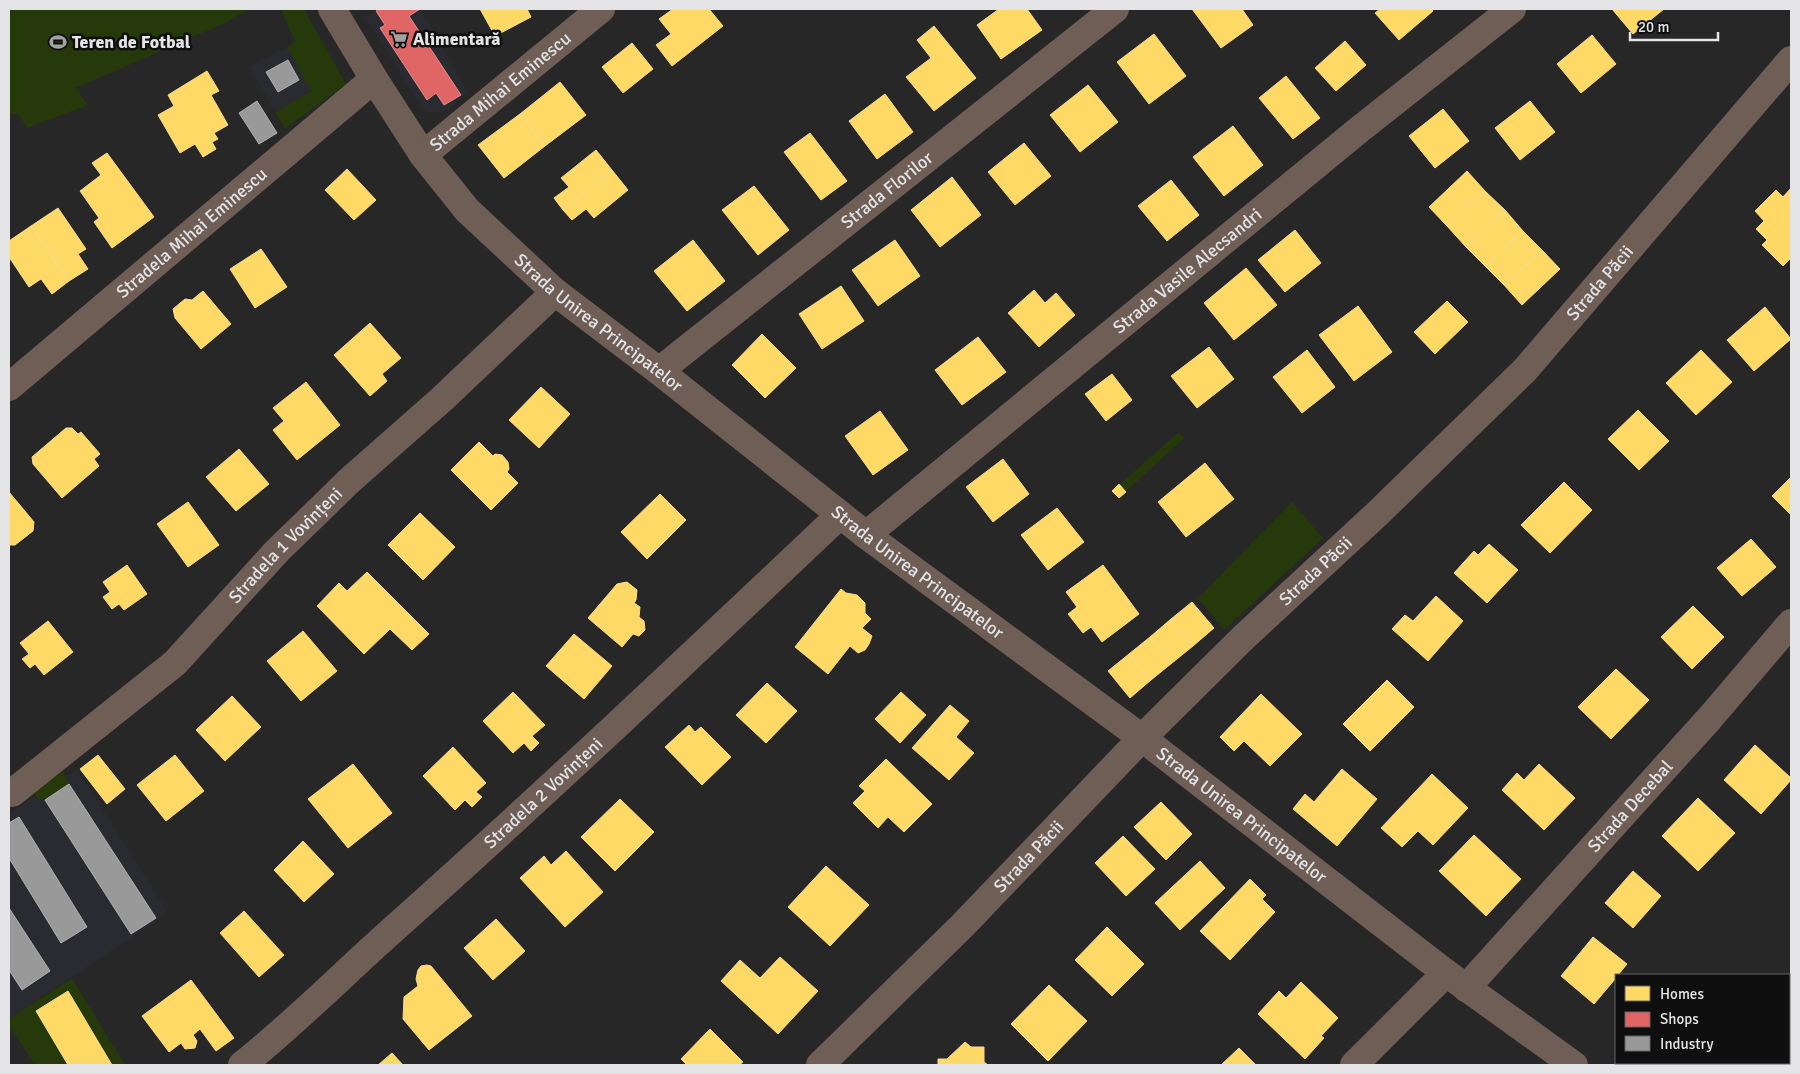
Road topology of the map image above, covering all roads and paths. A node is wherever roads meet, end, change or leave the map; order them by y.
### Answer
1 (332, 9) edge
2 (601, 9) edge
3 (1115, 9) edge
4 (1512, 9) edge
5 (1791, 60) edge
6 (374, 79) junction
7 (423, 155) junction
8 (556, 292) junction
9 (659, 371) junction
10 (9, 387) edge
11 (840, 515) junction
12 (866, 535) junction
13 (1791, 624) edge
14 (1142, 738) junction
15 (12, 793) dead end
16 (1456, 980) junction
17 (242, 1065) edge
18 (820, 1065) edge
19 (1354, 1065) edge
20 (1574, 1065) edge

1 - 6 street, Strada Unirea Principatelor
2 - 7 street, Strada Mihai Eminescu
3 - 9 street, Strada Florilor
4 - 12 street, Strada Vasile Alecsandri
5 - 14 street, Strada Păcii
6 - 7 street, Strada Unirea Principatelor
6 - 10 street, Stradela Mihai Eminescu
7 - 8 street, Strada Unirea Principatelor
8 - 9 street, Strada Unirea Principatelor
8 - 15 street, Stradela 1 Vovințeni
9 - 11 street, Strada Unirea Principatelor
11 - 12 street, Strada Unirea Principatelor
11 - 17 street, Stradela 2 Vovințeni
12 - 14 street, Strada Unirea Principatelor
13 - 16 street, Strada Decebal
14 - 16 street, Strada Unirea Principatelor
14 - 18 street, Strada Păcii
16 - 19 street, Strada Decebal
16 - 20 street, Strada Unirea Principatelor

